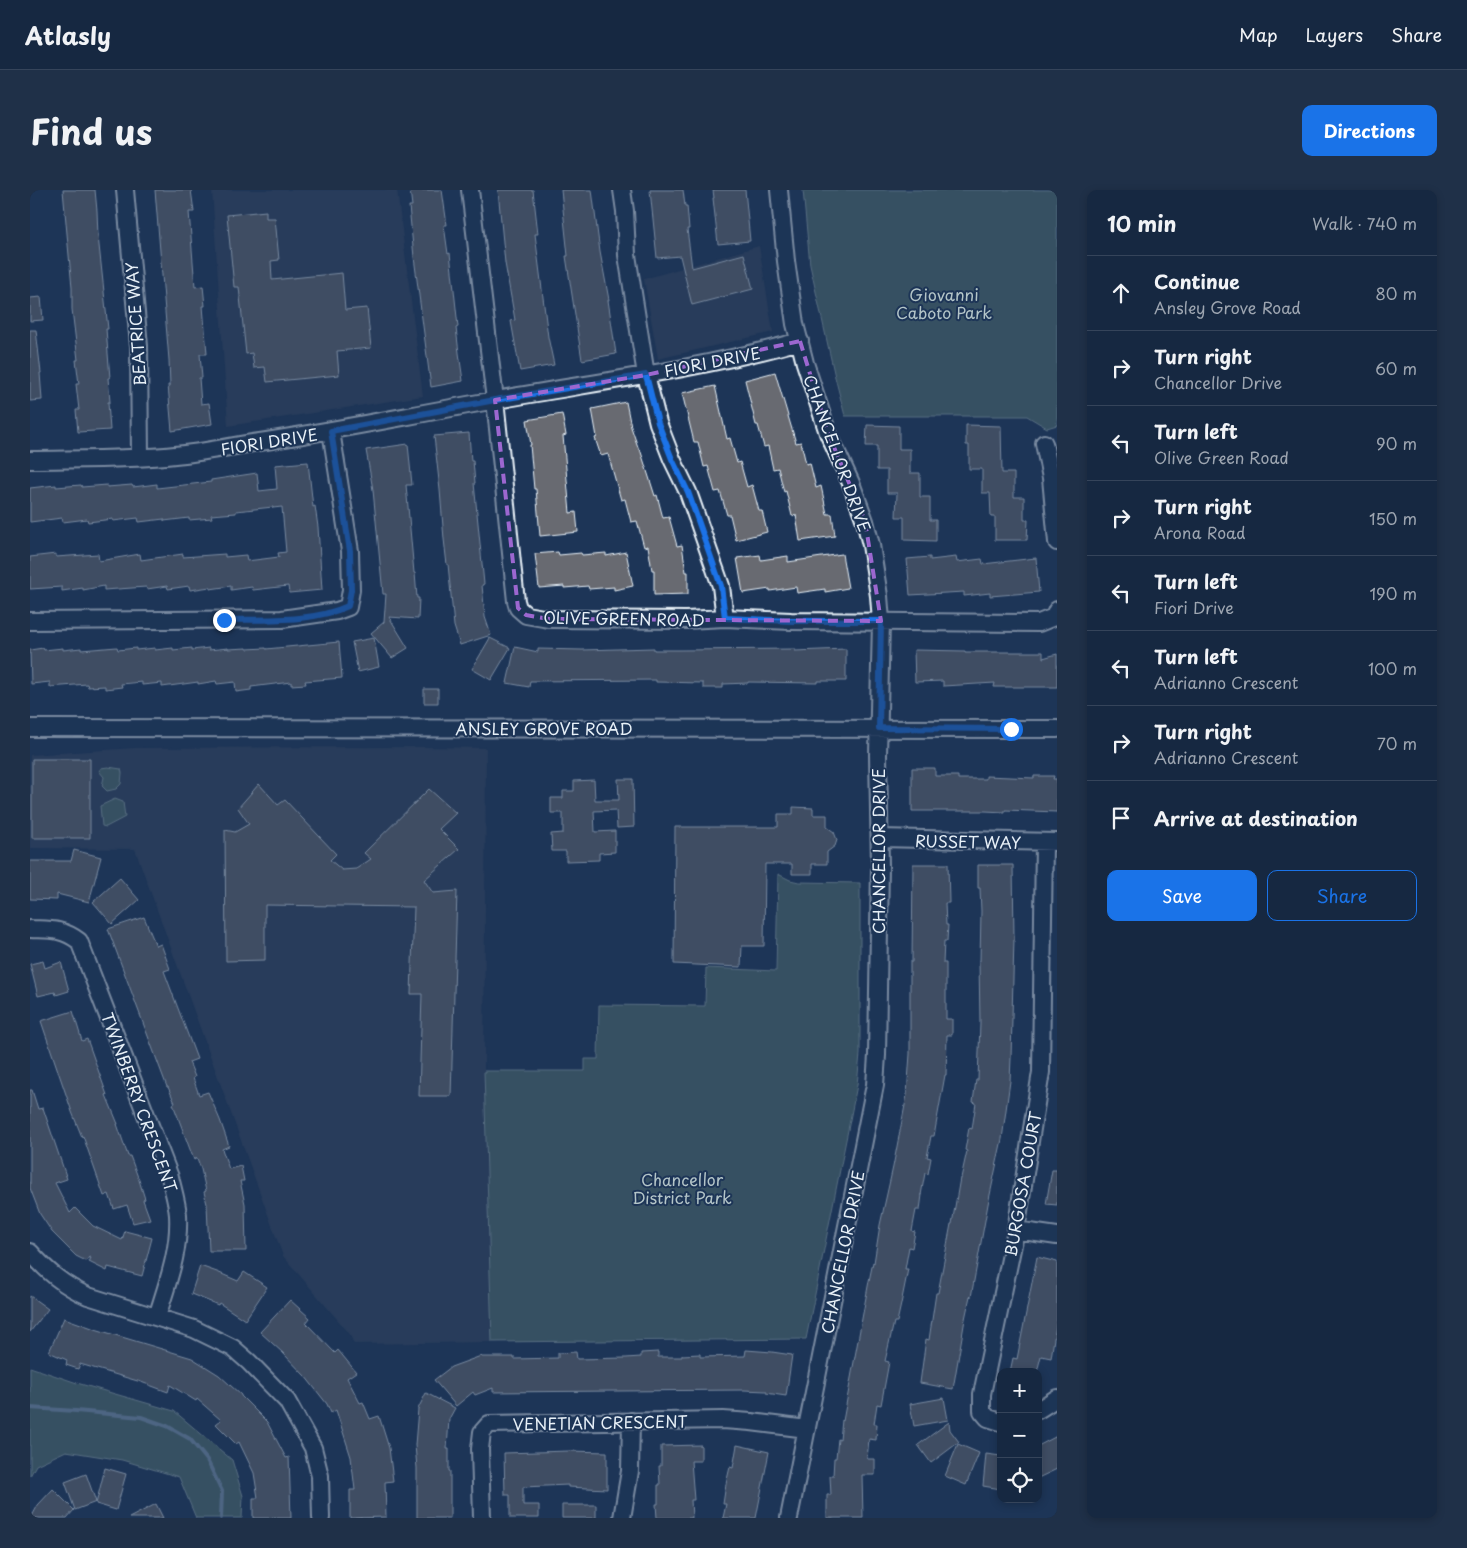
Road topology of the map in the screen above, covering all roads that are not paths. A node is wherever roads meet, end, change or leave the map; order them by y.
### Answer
1 (125, 190) edge
2 (470, 190) edge
3 (622, 190) edge
4 (778, 190) edge
5 (800, 341) junction
6 (646, 375) junction
7 (495, 400) junction
8 (331, 431) junction
9 (1044, 443) dead end
10 (140, 457) junction
11 (30, 460) edge
12 (1057, 542) edge
13 (1057, 610) edge
14 (725, 618) junction
15 (30, 621) edge
16 (881, 621) junction
17 (30, 728) edge
18 (879, 728) junction
19 (1057, 729) edge
20 (880, 838) junction
21 (1050, 842) edge
22 (30, 929) edge
23 (1016, 1230) junction
24 (1057, 1236) edge
25 (30, 1252) edge
26 (157, 1317) junction
27 (1057, 1398) edge
28 (1042, 1407) edge
29 (631, 1421) junction
30 (997, 1421) edge
31 (807, 1430) junction
32 (320, 1518) edge
33 (482, 1518) edge
34 (622, 1518) edge
35 (789, 1518) edge

1 - 10 street, BEATRICE WAY
2 - 7 street, OLIVE GREEN ROAD
3 - 6 street
4 - 5 street, CHANCELLOR DRIVE
5 - 6 street, FIORI DRIVE
5 - 16 street, CHANCELLOR DRIVE
6 - 7 street, FIORI DRIVE
6 - 14 street
7 - 8 street, FIORI DRIVE
7 - 14 street, OLIVE GREEN ROAD
8 - 10 street, FIORI DRIVE
8 - 15 street
9 - 12 street
10 - 11 street, FIORI DRIVE
13 - 16 street, OLIVE GREEN ROAD
14 - 16 street, OLIVE GREEN ROAD
16 - 18 street, CHANCELLOR DRIVE
17 - 18 street, ANSLEY GROVE ROAD
18 - 19 street, ANSLEY GROVE ROAD
18 - 20 street, CHANCELLOR DRIVE
20 - 21 street, RUSSET WAY
20 - 31 street, CHANCELLOR DRIVE
21 - 23 street, BURGOSA COURT
22 - 26 street, TWINBERRY CRESCENT
23 - 24 street
23 - 30 street, BURGOSA COURT
25 - 26 street
26 - 32 street
27 - 28 street
29 - 31 street, VENETIAN CRESCENT
29 - 33 street, VENETIAN CRESCENT
29 - 34 street
31 - 35 street, CHANCELLOR DRIVE

